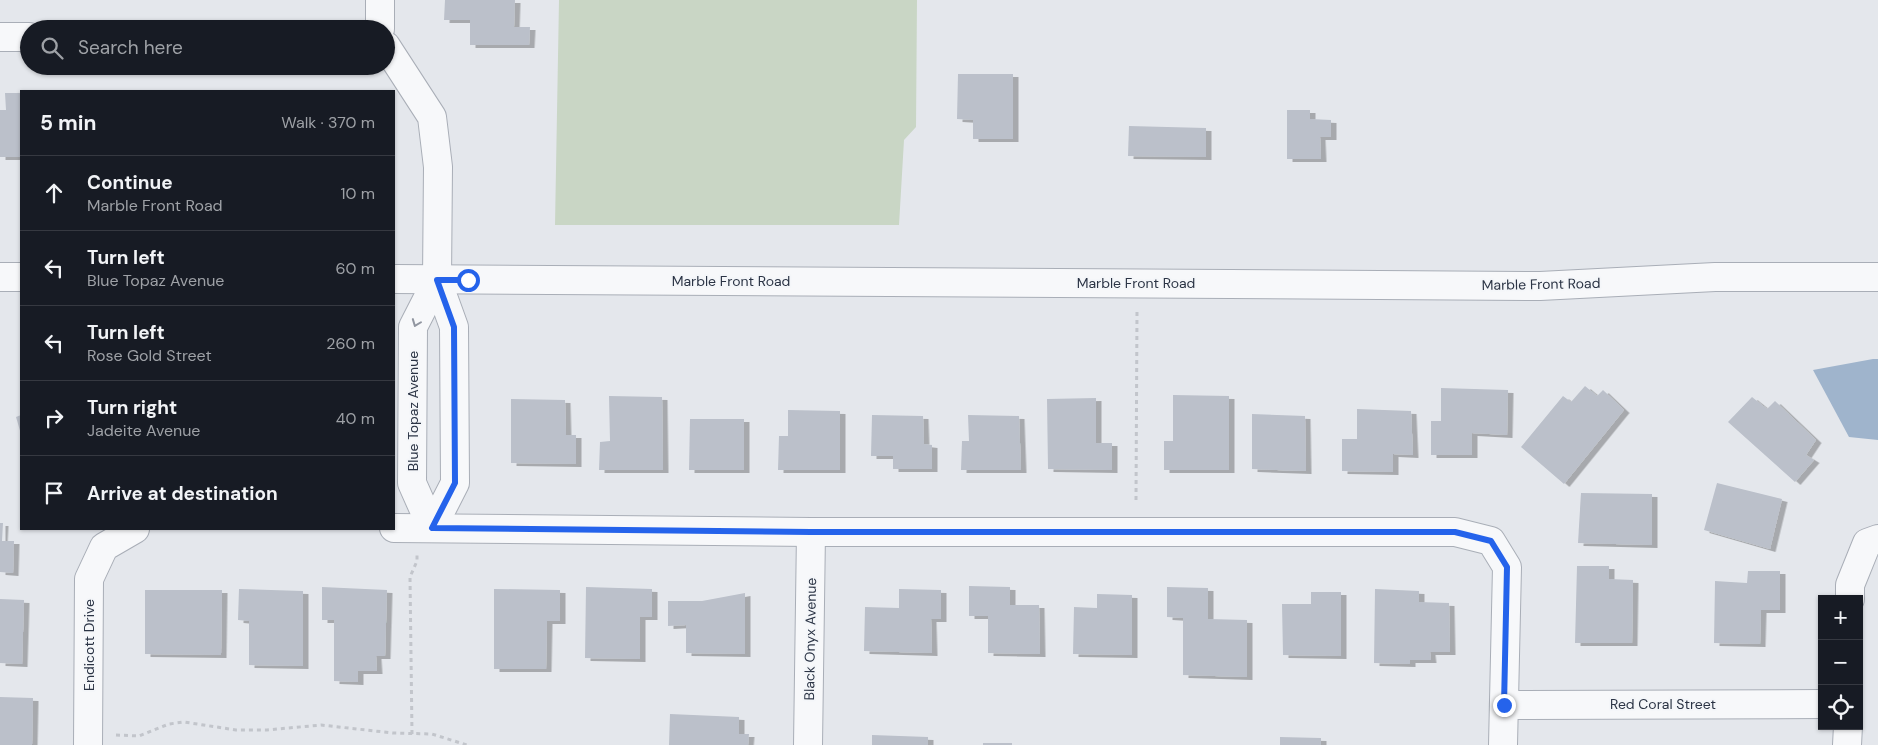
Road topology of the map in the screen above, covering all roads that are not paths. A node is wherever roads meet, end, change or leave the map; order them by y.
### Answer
1 (380, 0) edge
2 (380, 20) edge
3 (20, 37) edge
4 (0, 38) edge
5 (395, 60) edge
6 (0, 277) edge
7 (20, 277) edge
8 (1878, 277) edge
9 (395, 279) edge
10 (437, 280) junction
11 (395, 528) edge
12 (432, 528) junction
13 (133, 530) edge
14 (811, 532) junction
15 (1873, 541) edge
16 (1850, 595) edge
17 (1818, 704) edge
18 (1504, 705) junction
19 (1848, 730) edge
20 (100, 740) edge
21 (808, 745) edge
22 (1503, 745) edge
23 (1848, 745) edge

1 - 2 street
3 - 4 street
5 - 10 street, Blue Topaz Avenue
6 - 7 street
8 - 10 street, Marble Front Road
9 - 10 street, Marble Front Road
10 - 12 street, Blue Topaz Avenue
10 -> 12 street, Blue Topaz Avenue
11 - 12 street
12 - 14 street
13 - 20 street, Endicott Drive
14 - 18 street
14 - 21 street, Black Onyx Avenue
15 - 16 street
17 - 18 street, Red Coral Street
18 - 22 street
19 - 23 street

